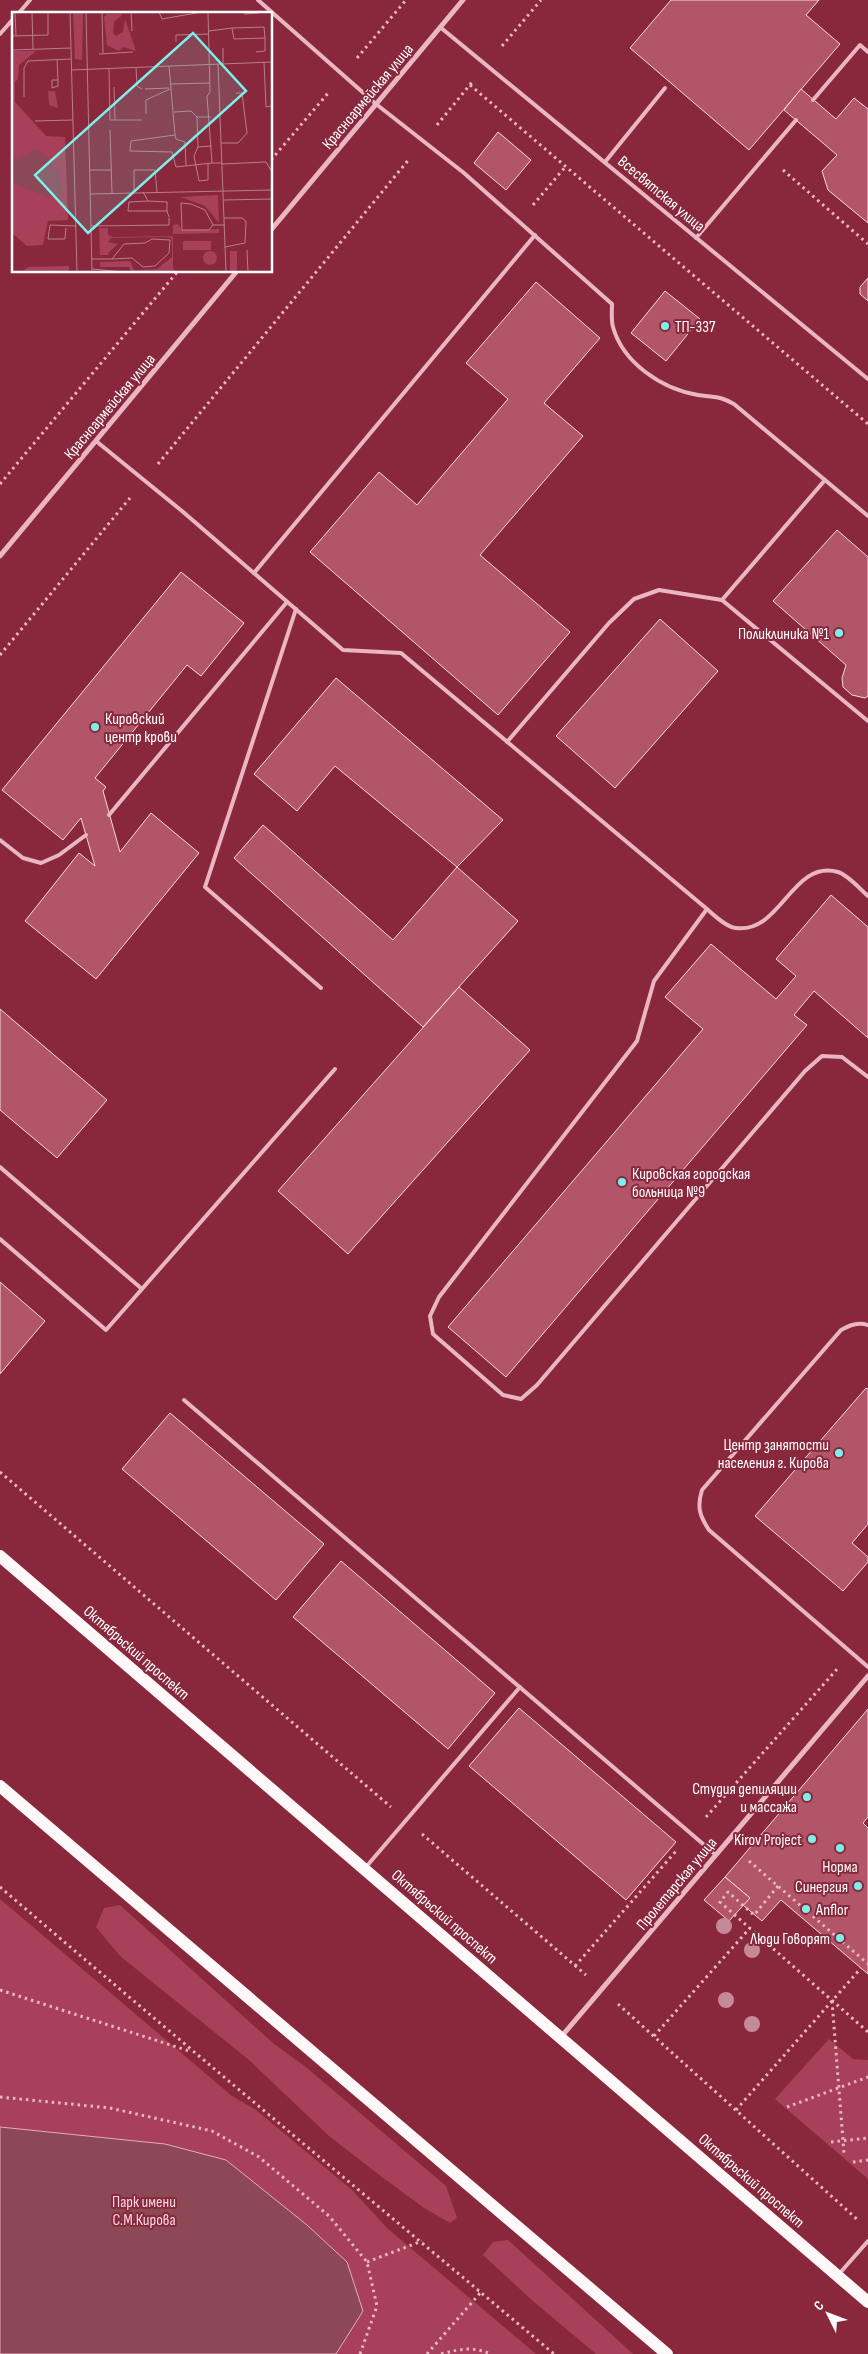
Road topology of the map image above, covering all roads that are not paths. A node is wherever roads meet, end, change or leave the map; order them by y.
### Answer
1 (30, 0) edge
2 (258, 0) edge
3 (463, 0) edge
4 (20, 12) edge
5 (272, 12) edge
6 (272, 12) edge
7 (12, 20) edge
8 (440, 27) junction
9 (0, 34) edge
10 (868, 52) edge
11 (665, 88) dead end
12 (813, 100) dead end
13 (376, 104) junction
14 (796, 120) dead end
15 (604, 162) junction
16 (272, 229) edge
17 (535, 235) junction
18 (696, 238) junction
19 (236, 272) edge
20 (868, 379) edge
21 (96, 441) junction
22 (826, 480) junction
23 (868, 516) edge
24 (0, 556) edge
25 (254, 573) junction
26 (722, 600) junction
27 (287, 602) junction
28 (296, 609) junction
29 (868, 721) edge
30 (507, 742) junction
31 (109, 815) dead end
32 (86, 835) dead end
33 (0, 840) edge
34 (868, 896) edge
35 (707, 909) junction
36 (321, 988) dead end
37 (335, 1069) dead end
38 (868, 1078) edge
39 (0, 1167) edge
40 (0, 1238) edge
41 (142, 1290) junction
42 (868, 1325) edge
43 (184, 1400) dead end
44 (0, 1556) edge
45 (868, 1667) edge
46 (868, 1676) edge
47 (520, 1687) junction
48 (0, 1786) edge
49 (716, 1855) junction
50 (364, 1869) junction
51 (561, 2038) junction
52 (868, 2241) edge
53 (837, 2276) junction
54 (868, 2302) edge
55 (667, 2354) edge

1 - 4 lane
2 - 5 lane
3 - 8 street, Красноармейская улица
6 - 13 lane
7 - 9 lane
8 - 13 street, Красноармейская улица
8 - 15 lane, Всесвятская улица
10 - 12 lane
11 - 15 lane
13 - 16 street, Красноармейская улица
13 - 17 lane
14 - 18 lane
15 - 18 lane, Всесвятская улица
17 - 22 lane
17 - 25 lane
18 - 20 lane, Всесвятская улица
19 - 21 street, Красноармейская улица
21 - 24 street, Красноармейская улица
21 - 25 lane
22 - 23 lane
22 - 26 lane
25 - 27 lane
26 - 29 lane
26 - 30 lane
27 - 28 lane
27 - 31 lane
28 - 30 lane
28 - 36 lane
30 - 35 lane
32 - 33 lane
34 - 35 lane
35 - 38 lane
37 - 41 lane
39 - 41 lane
40 - 41 lane
42 - 45 lane
43 - 47 lane
44 - 50 main road, Октябрьский проспект
46 - 49 street, Пролетарская улица
47 - 49 lane
47 - 50 lane
48 - 55 main road
49 - 51 street, Пролетарская улица
50 - 51 main road, Октябрьский проспект
51 - 53 main road, Октябрьский проспект
52 - 53 lane
53 - 54 main road, Октябрьский проспект

